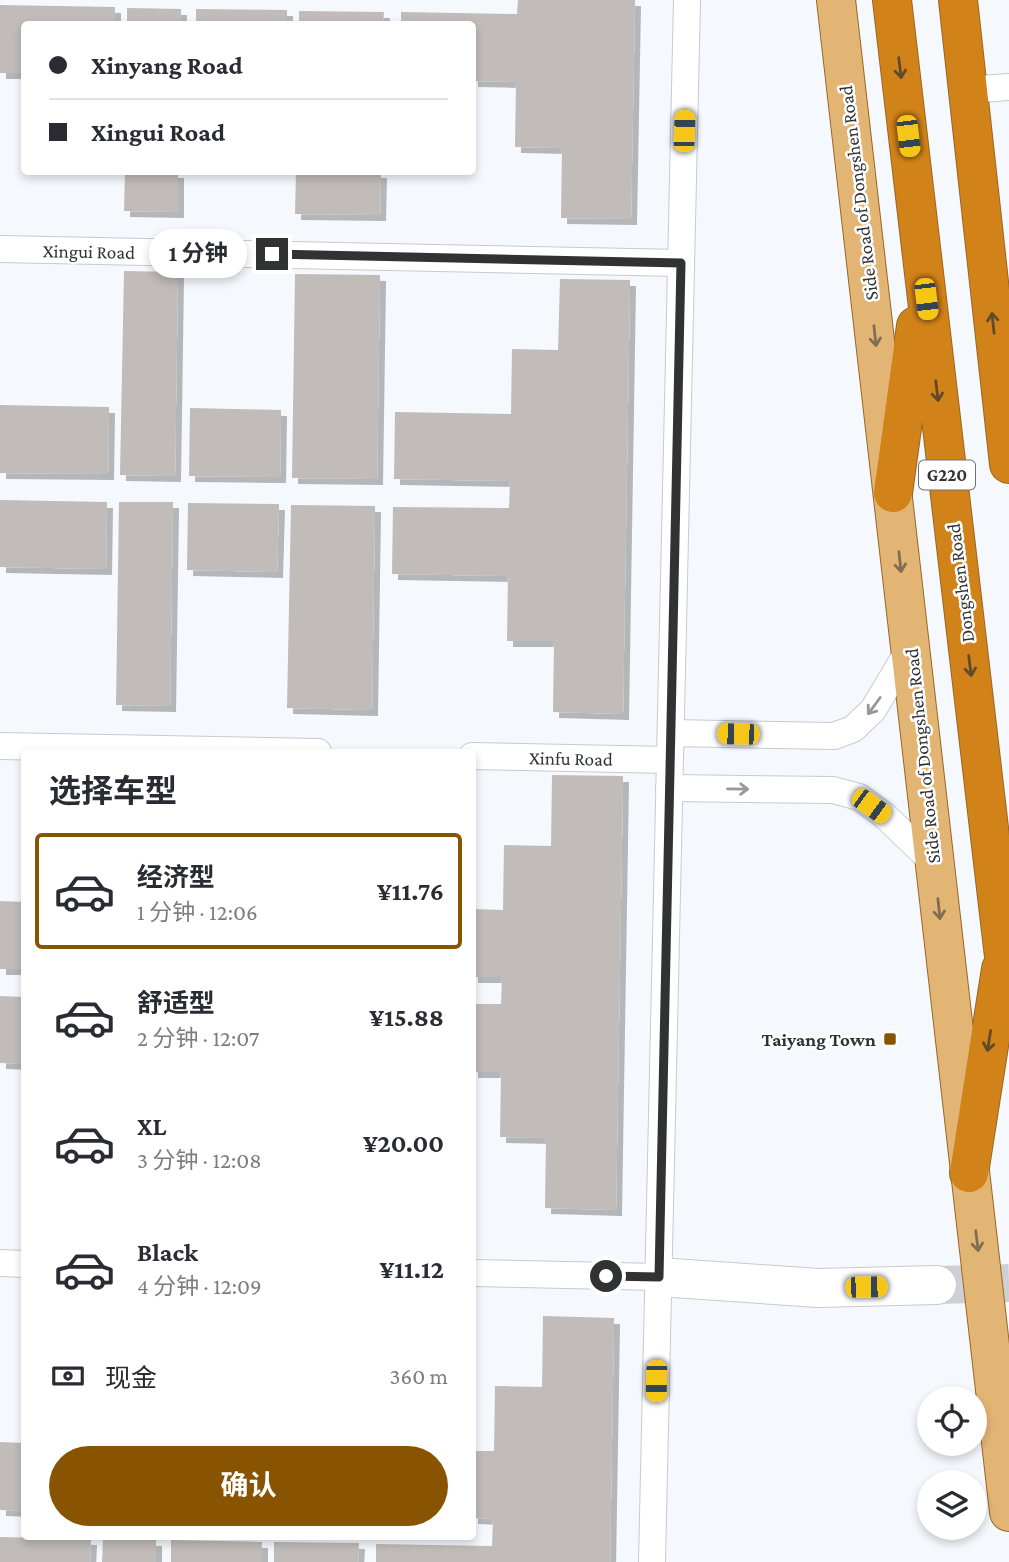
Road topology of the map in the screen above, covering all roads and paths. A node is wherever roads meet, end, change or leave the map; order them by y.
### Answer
1 (687, 0) edge
2 (836, 0) edge
3 (892, 0) edge
4 (958, 0) edge
5 (1009, 87) edge
6 (967, 90) junction
7 (0, 249) edge
8 (681, 263) junction
9 (923, 272) junction
10 (1009, 464) edge
11 (892, 493) junction
12 (910, 648) junction
13 (671, 733) junction
14 (0, 746) edge
15 (159, 749) edge
16 (476, 756) edge
17 (670, 760) junction
18 (669, 788) junction
19 (934, 863) junction
20 (1004, 950) junction
21 (1009, 999) edge
22 (969, 1173) junction
23 (0, 1263) edge
24 (21, 1264) edge
25 (476, 1273) edge
26 (659, 1277) junction
27 (937, 1285) tunnel mouth
28 (1009, 1512) edge
29 (652, 1562) edge

1 - 8 street
2 -> 11 main road, Side Road of Dongshen Road
3 -> 9 highway, Dongshen Road / G220
4 - 6 highway
5 - 6 street
10 -> 6 highway
7 - 8 street, Xingui Road
8 - 13 street
9 - 11 highway
9 -> 20 highway, Dongshen Road / G220
11 -> 12 main road, Side Road of Dongshen Road
12 -> 13 street
12 - 19 main road, Side Road of Dongshen Road
13 - 17 street
14 - 15 street
16 - 17 street, Xinfu Road
17 - 18 street
18 -> 19 street
18 - 26 street
19 -> 22 main road, Side Road of Dongshen Road
20 - 21 highway, Dongshen Road / G220
20 -> 22 highway
22 -> 28 main road, Side Road of Dongshen Road
23 - 24 street
25 - 26 street
26 - 27 street
26 - 29 street

